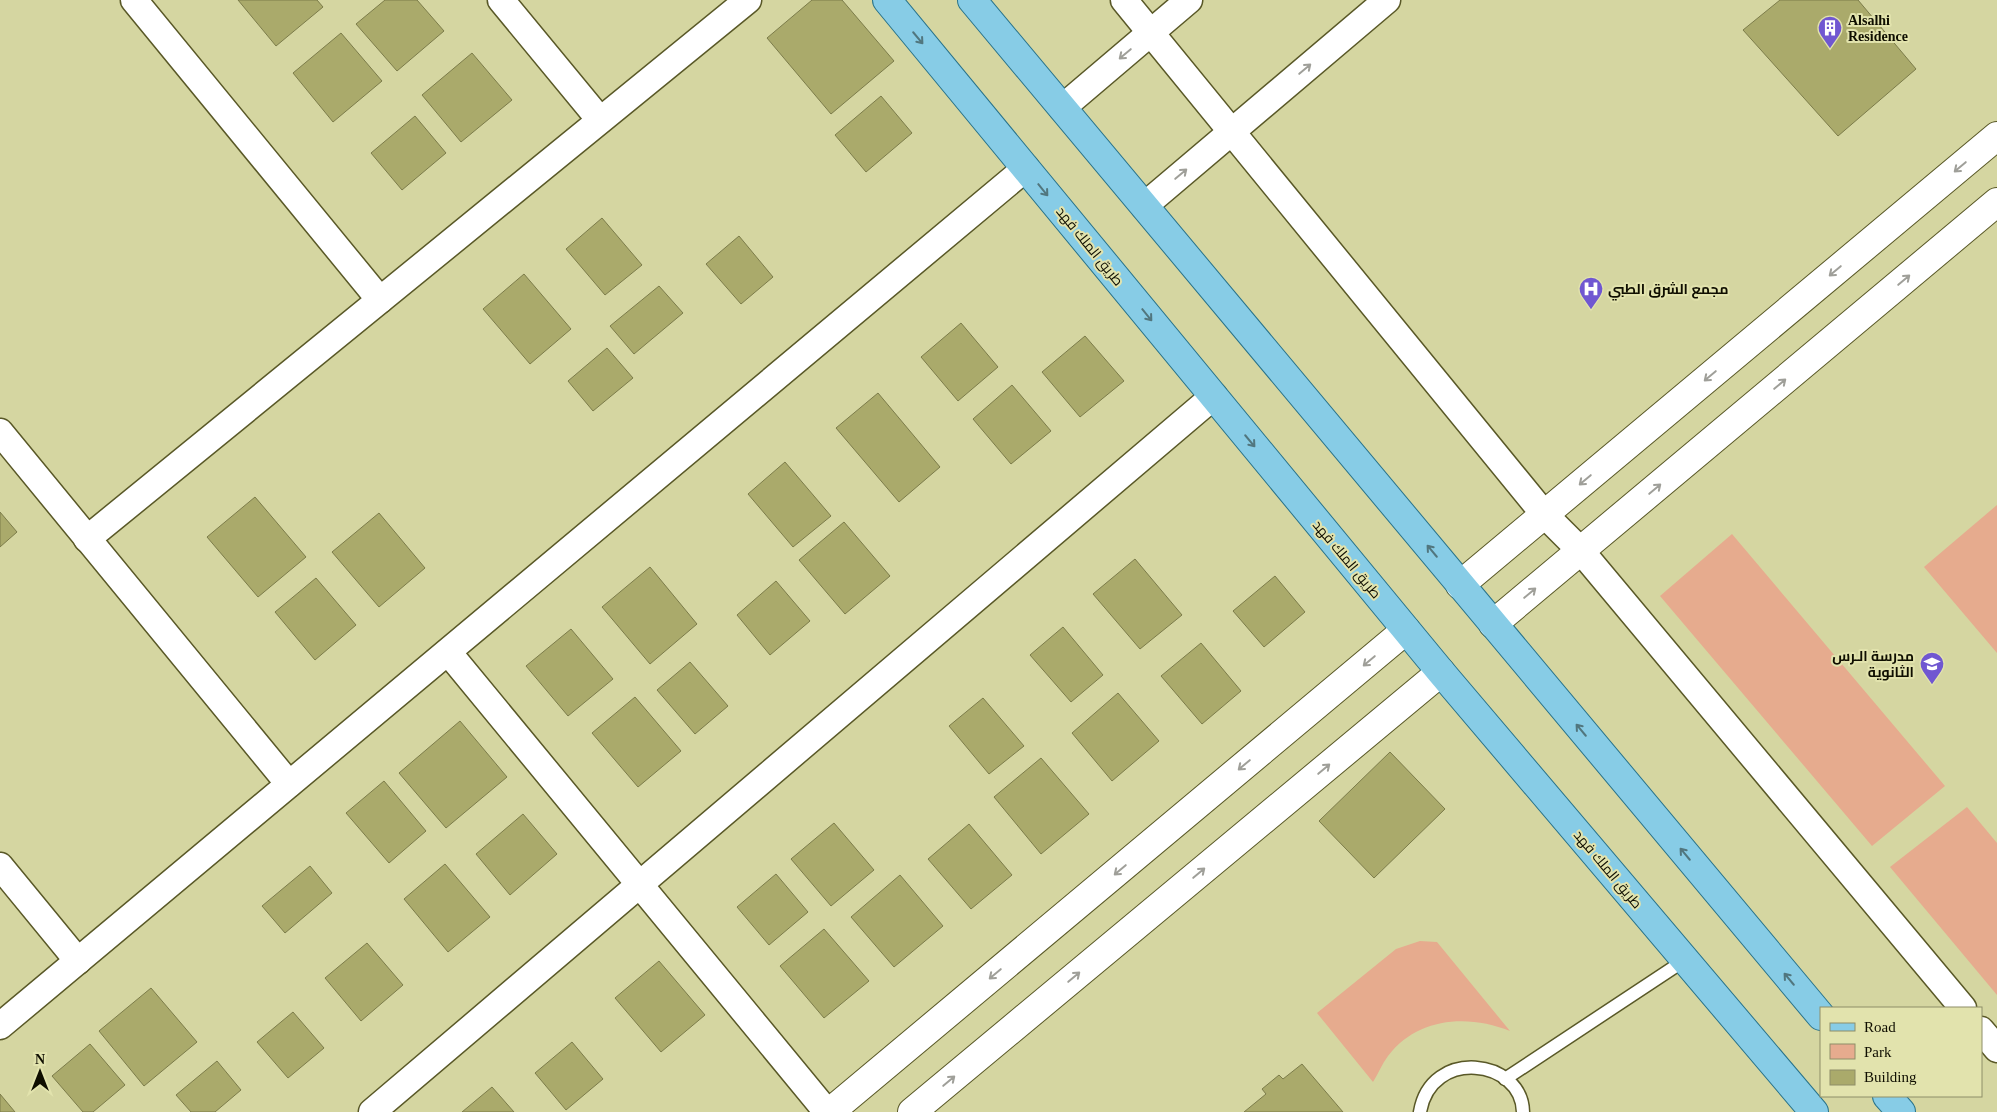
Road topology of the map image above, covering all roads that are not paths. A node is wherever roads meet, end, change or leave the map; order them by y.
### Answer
1 (134, 0) edge
2 (501, 0) edge
3 (748, 0) edge
4 (887, 0) edge
5 (972, 0) edge
6 (1124, 0) edge
7 (1189, 0) edge
8 (1387, 0) edge
9 (1152, 32) junction
10 (1062, 108) junction
11 (600, 120) junction
12 (1232, 131) junction
13 (1997, 136) edge
14 (1026, 168) junction
15 (1997, 202) edge
16 (1144, 206) junction
17 (380, 300) junction
18 (1214, 396) junction
19 (0, 432) edge
20 (1544, 514) junction
21 (87, 539) junction
22 (1581, 551) junction
23 (1460, 585) junction
24 (1493, 624) junction
25 (1406, 630) junction
26 (448, 652) junction
27 (1441, 672) junction
28 (289, 784) junction
29 (0, 866) edge
30 (640, 884) junction
31 (1685, 960) junction
32 (78, 961) junction
33 (1962, 1007) edge
34 (1820, 1015) edge
35 (0, 1026) edge
36 (1982, 1031) edge
37 (1997, 1049) edge
38 (1505, 1079) junction
39 (1888, 1097) edge
40 (372, 1112) edge
41 (828, 1112) edge
42 (912, 1112) edge
43 (1420, 1112) edge
44 (1523, 1112) edge
45 (1814, 1112) edge
46 (1901, 1112) edge

1 - 17 street
2 - 11 street
3 - 11 street
4 -> 14 main road, طريق الملك فهد
5 - 10 main road
6 - 9 street
7 - 9 street
12 -> 8 street
9 -> 10 street
9 - 12 street
10 - 16 main road
11 - 17 street
16 -> 12 street
12 - 20 street
13 -> 20 street
14 -> 18 main road, طريق الملك فهد
14 - 26 street
22 -> 15 street
23 -> 16 main road
17 - 21 street
18 -> 25 main road, طريق الملك فهد
18 - 30 street
19 - 21 street
20 - 22 street
20 - 23 street
21 - 28 street
24 -> 22 street
22 - 33 street
23 - 24 main road
34 -> 24 main road
25 - 27 main road, طريق الملك فهد
25 -> 41 street
26 - 28 street
26 - 30 street
27 - 31 main road, طريق الملك فهد
42 -> 27 street
28 - 32 street
29 - 32 street
30 - 40 street
30 - 41 street
31 - 38 lane
31 - 45 main road, طريق الملك فهد
32 - 35 street
36 - 37 street
38 - 43 lane
38 - 44 lane
39 - 46 main road

